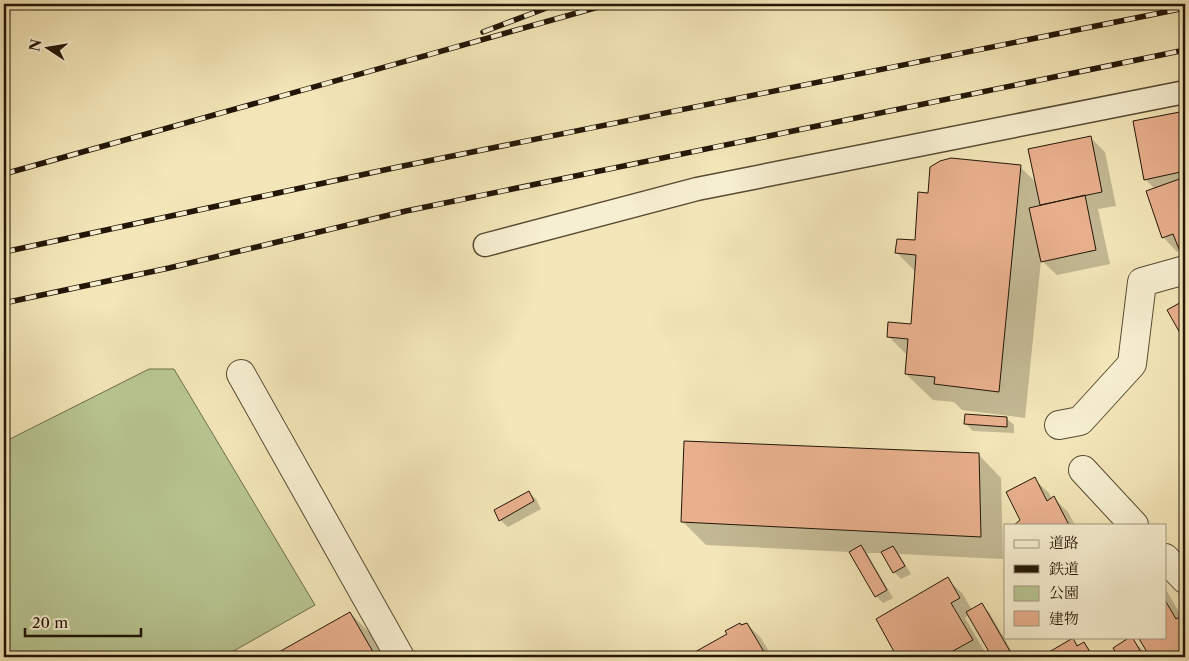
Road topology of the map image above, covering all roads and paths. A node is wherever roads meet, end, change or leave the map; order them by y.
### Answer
1 (1185, 92) edge
2 (485, 245) dead end
3 (1185, 270) edge
4 (241, 374) dead end
5 (1059, 425) dead end
6 (1083, 470) dead end
7 (1133, 524) edge
8 (1166, 559) edge
9 (1185, 579) edge
10 (400, 657) edge

1 - 2 lane
3 - 5 street
4 - 10 street
6 - 7 street
8 - 9 street

